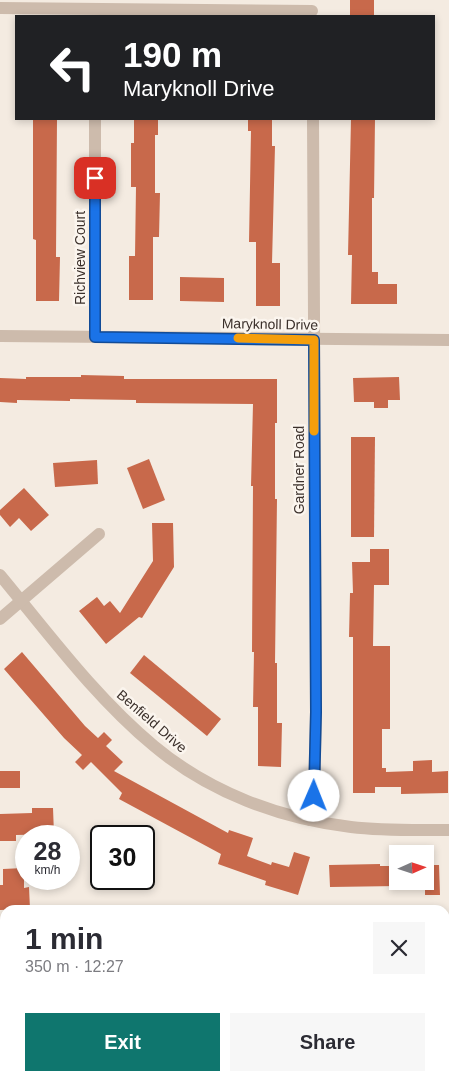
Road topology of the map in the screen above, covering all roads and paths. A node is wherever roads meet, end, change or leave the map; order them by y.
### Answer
1 (0, 8) edge
2 (312, 9) edge
3 (95, 13) edge
4 (95, 120) edge
5 (313, 120) edge
6 (0, 336) edge
7 (95, 337) junction
8 (314, 340) junction
9 (449, 340) edge
10 (99, 534) dead end
11 (0, 575) edge
12 (21, 600) junction
13 (0, 618) edge
14 (310, 820) junction
15 (449, 830) edge

1 - 3 street
2 - 3 street
4 - 7 street, Richview Court
5 - 8 street, Gardner Road
6 - 7 street, Maryknoll Drive
7 - 8 street, Maryknoll Drive
8 - 9 street, Maryknoll Drive
8 - 14 street, Gardner Road
10 - 12 street
11 - 12 street, Benfield Drive
12 - 13 street
12 - 14 street, Benfield Drive
14 - 15 street, Benfield Drive

